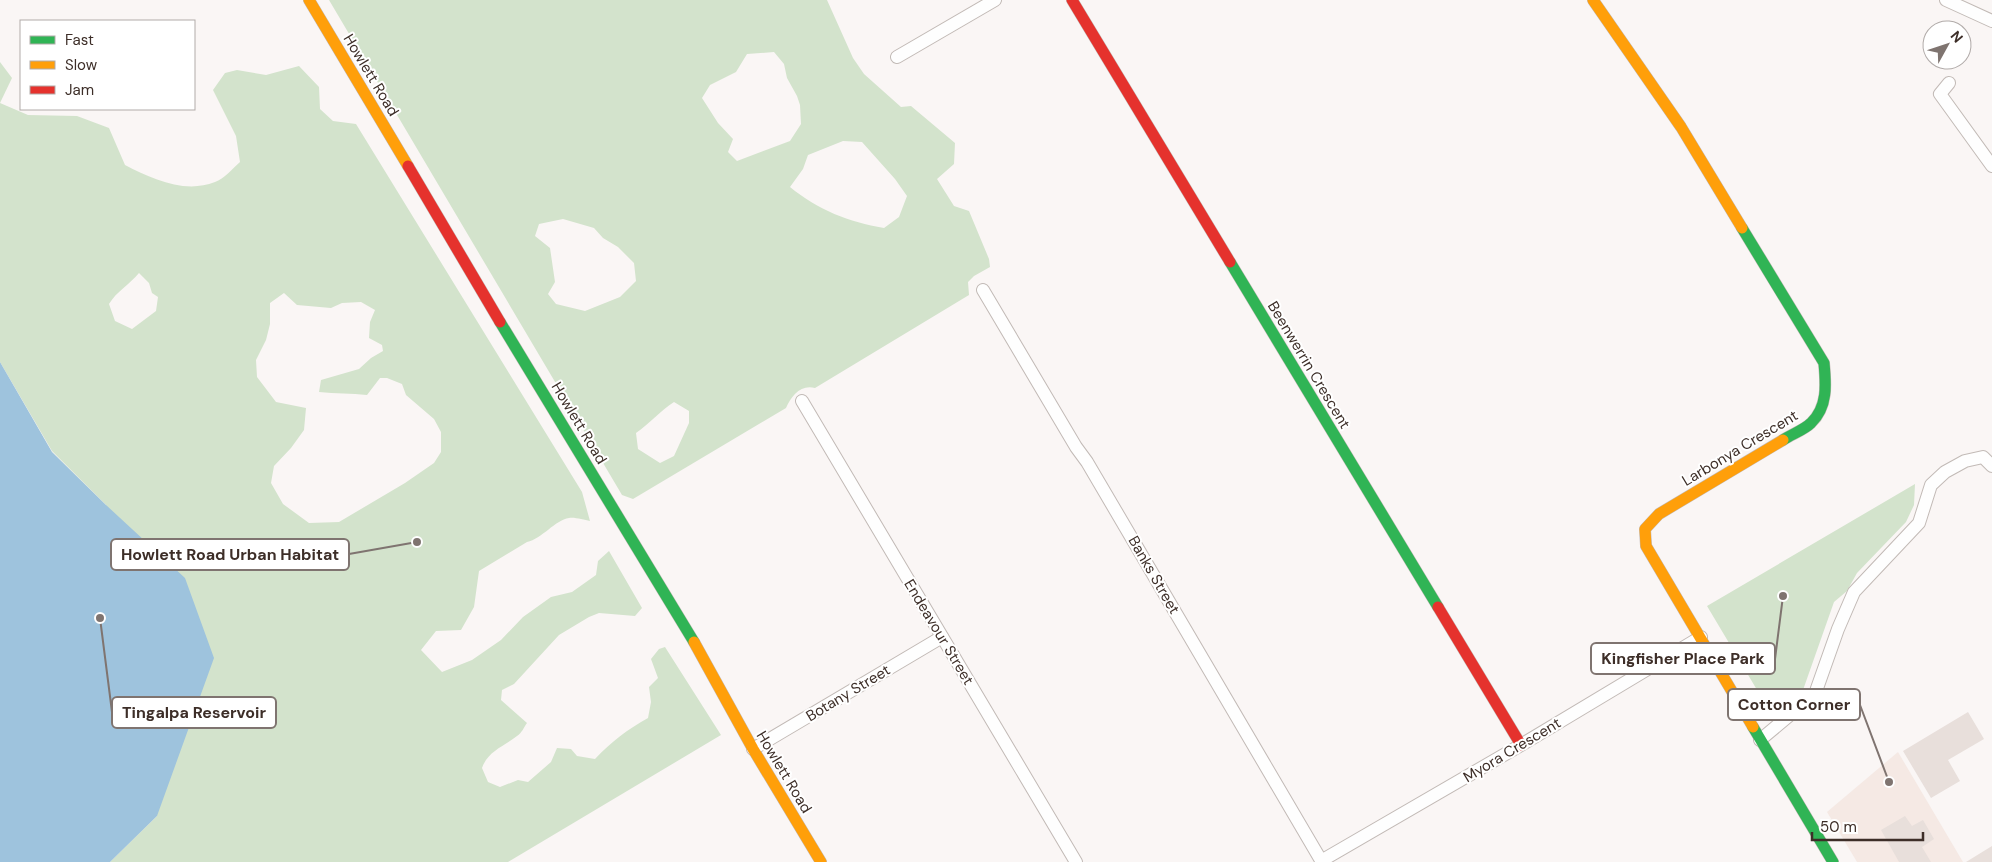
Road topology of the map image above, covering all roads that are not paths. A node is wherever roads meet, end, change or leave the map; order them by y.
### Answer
1 (309, 0) edge
2 (995, 0) edge
3 (1072, 0) edge
4 (1593, 0) edge
5 (1946, 0) edge
6 (1992, 21) edge
7 (897, 57) dead end
8 (1949, 84) dead end
9 (1992, 166) edge
10 (983, 290) dead end
11 (802, 401) dead end
12 (1992, 466) edge
13 (942, 637) junction
14 (1701, 637) junction
15 (1760, 740) junction
16 (1521, 745) junction
17 (753, 749) junction
18 (821, 862) edge
19 (1076, 862) edge
20 (1321, 862) edge
21 (1833, 862) edge

1 - 17 street, Howlett Road
2 - 7 street
3 - 16 street, Beenwerrin Crescent
4 - 14 street, Larbonya Crescent
5 - 6 street
8 - 9 street
10 - 20 street, Banks Street
11 - 13 street, Endeavour Street
12 - 15 street
13 - 17 street, Botany Street
13 - 19 street, Endeavour Street
14 - 15 street, Larbonya Crescent
14 - 16 street, Myora Crescent
15 - 21 street, Larbonya Crescent
16 - 20 street, Myora Crescent
17 - 18 street, Howlett Road

